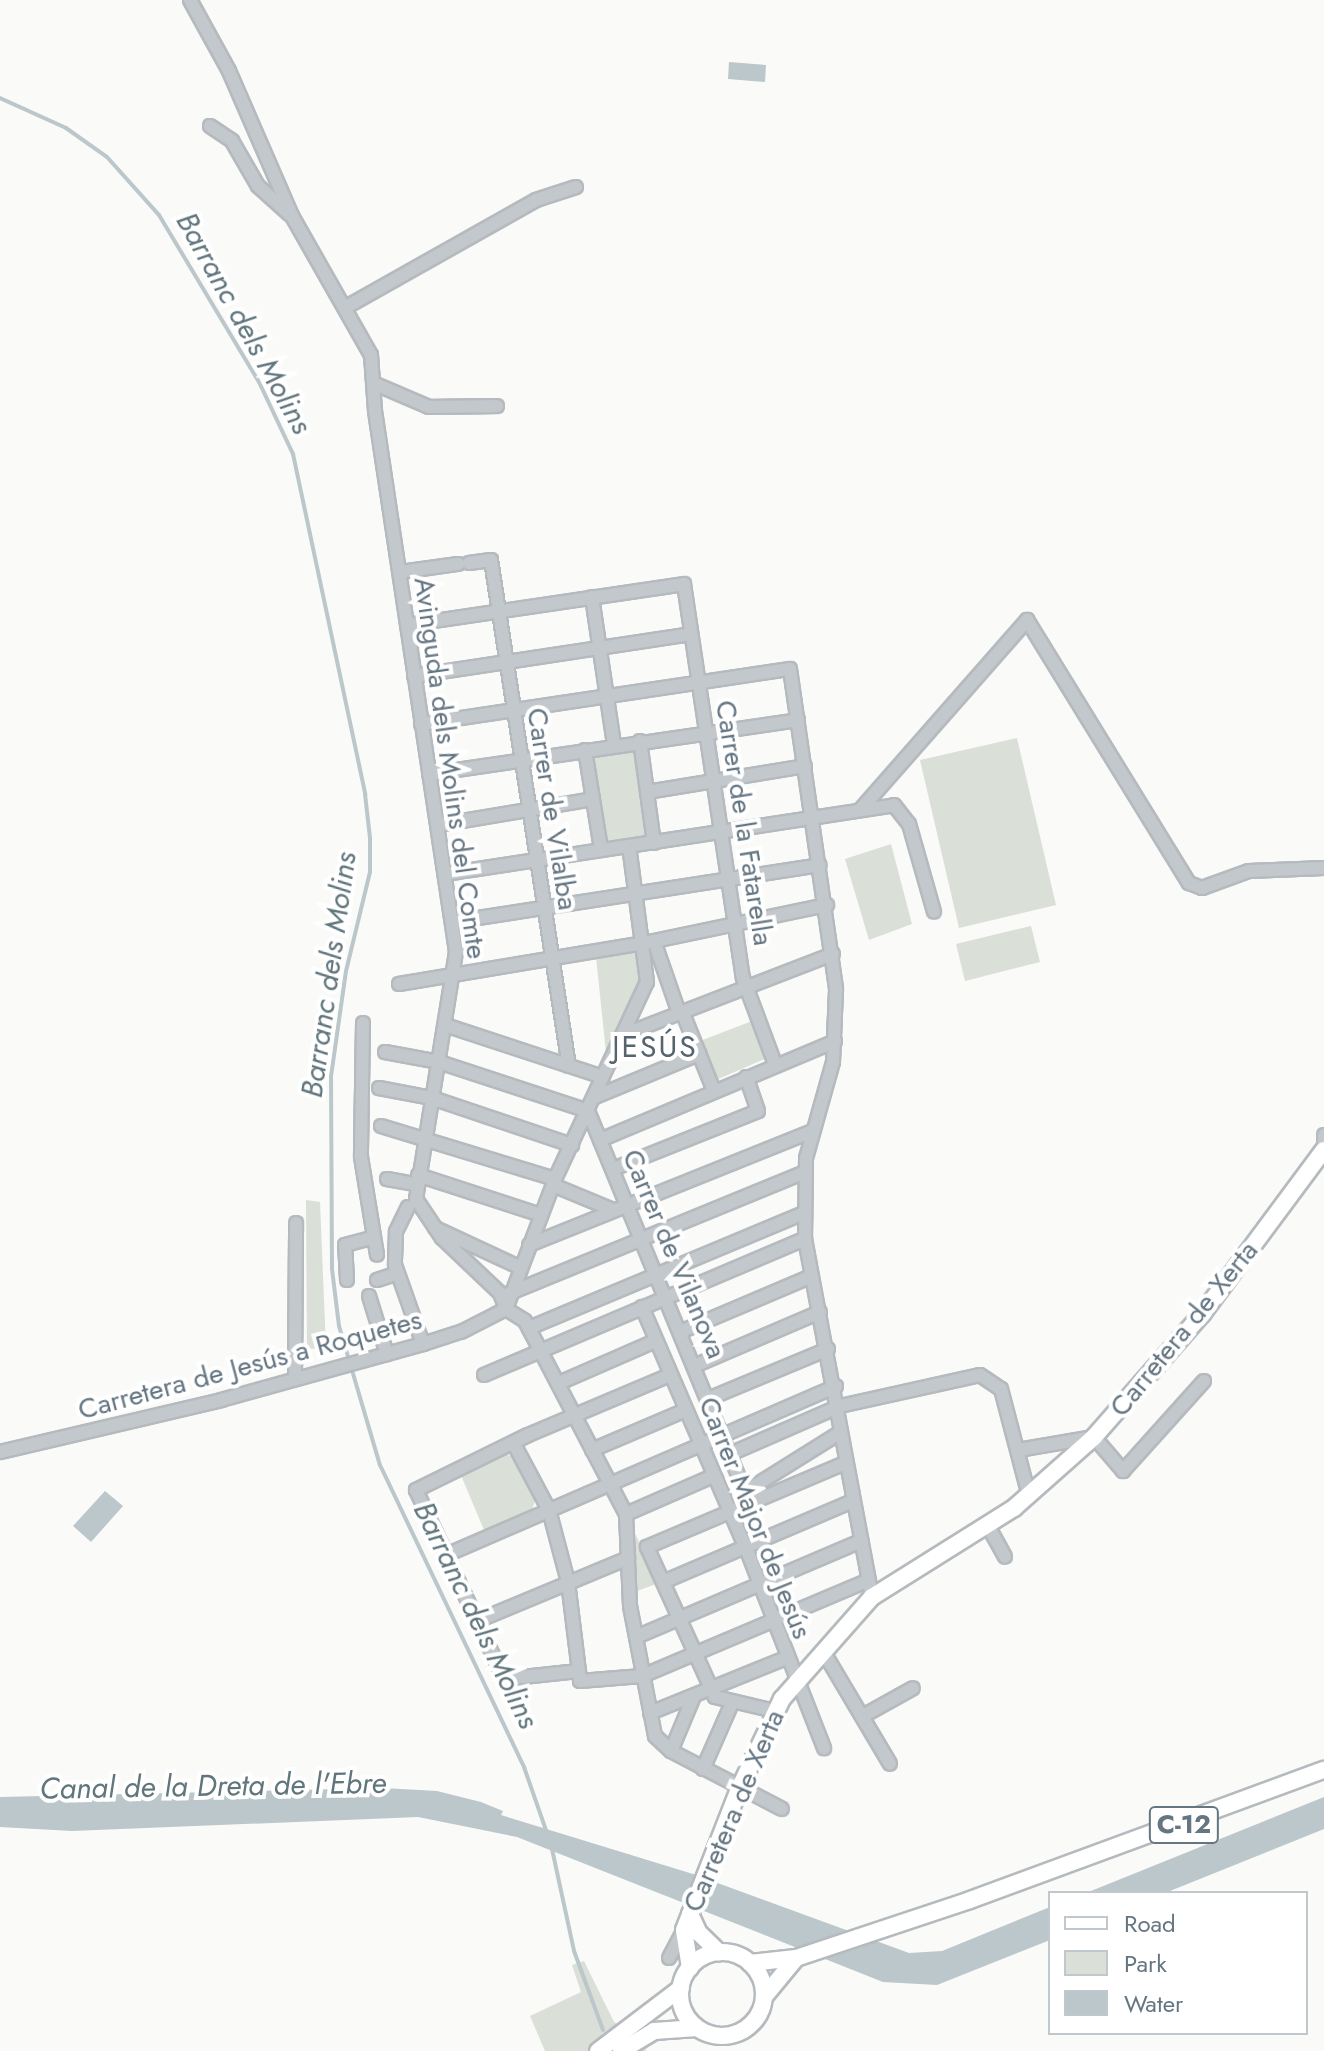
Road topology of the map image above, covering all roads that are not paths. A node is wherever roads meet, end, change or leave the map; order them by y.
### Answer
1 (209, 0) edge
2 (193, 5) edge
3 (210, 126) dead end
4 (576, 187) dead end
5 (292, 216) junction
6 (348, 306) junction
7 (373, 383) junction
8 (497, 406) dead end
9 (400, 572) junction
10 (592, 597) junction
11 (500, 611) junction
12 (407, 625) junction
13 (691, 634) junction
14 (600, 648) junction
15 (507, 662) junction
16 (414, 676) junction
17 (698, 681) junction
18 (607, 694) junction
19 (511, 709) junction
20 (798, 720) junction
21 (421, 724) junction
22 (706, 734) junction
23 (640, 741) junction
24 (614, 745) junction
25 (585, 750) junction
26 (522, 759) junction
27 (805, 766) junction
28 (429, 774) junction
29 (713, 781) junction
30 (647, 792) junction
31 (593, 799) junction
32 (861, 809) junction
33 (529, 810) junction
34 (813, 818) junction
35 (438, 825) junction
36 (720, 832) junction
37 (654, 843) junction
38 (629, 846) junction
39 (601, 849) junction
40 (536, 860) junction
41 (820, 865) junction
42 (1324, 868) edge
43 (445, 874) junction
44 (728, 879) junction
45 (637, 894) junction
46 (827, 905) junction
47 (545, 908) junction
48 (934, 912) dead end
49 (452, 922) junction
50 (735, 924) junction
51 (649, 942) junction
52 (833, 954) junction
53 (552, 959) junction
54 (455, 974) junction
55 (399, 984) dead end
56 (746, 987) junction
57 (681, 1012) junction
58 (363, 1023) dead end
59 (445, 1025) junction
60 (623, 1035) junction
61 (835, 1041) junction
62 (385, 1052) dead end
63 (699, 1054) junction
64 (439, 1062) junction
65 (775, 1064) junction
66 (569, 1066) junction
67 (603, 1077) junction
68 (746, 1077) junction
69 (379, 1088) dead end
70 (714, 1091) junction
71 (595, 1097) junction
72 (432, 1098) junction
73 (588, 1111) junction
74 (381, 1126) dead end
75 (811, 1134) junction
76 (425, 1135) junction
77 (1324, 1135) edge
78 (600, 1140) junction
79 (572, 1145) junction
80 (1324, 1150) edge
81 (613, 1169) junction
82 (805, 1172) junction
83 (387, 1179) dead end
84 (417, 1179) junction
85 (554, 1182) junction
86 (628, 1204) junction
87 (408, 1207) dead end
88 (613, 1210) junction
89 (804, 1213) junction
90 (541, 1215) junction
91 (296, 1223) dead end
92 (434, 1228) junction
93 (374, 1237) junction
94 (643, 1239) junction
95 (805, 1239) junction
96 (529, 1245) junction
97 (377, 1255) dead end
98 (519, 1267) junction
99 (396, 1274) junction
100 (657, 1275) junction
101 (812, 1276) junction
102 (347, 1280) dead end
103 (377, 1280) dead end
104 (510, 1293) junction
105 (369, 1296) dead end
106 (666, 1297) junction
107 (642, 1307) junction
108 (506, 1309) junction
109 (820, 1312) junction
110 (529, 1328) junction
111 (680, 1332) junction
112 (655, 1341) junction
113 (423, 1344) junction
114 (828, 1349) junction
115 (541, 1351) junction
116 (387, 1354) junction
117 (694, 1366) junction
118 (484, 1375) dead end
119 (670, 1375) junction
120 (295, 1379) junction
121 (1204, 1381) dead end
122 (559, 1383) junction
123 (836, 1386) junction
124 (708, 1399) junction
125 (840, 1406) junction
126 (686, 1410) junction
127 (575, 1416) junction
128 (841, 1432) junction
129 (722, 1434) junction
130 (1094, 1437) junction
131 (700, 1445) junction
132 (515, 1446) junction
133 (592, 1450) junction
134 (1018, 1450) junction
135 (0, 1452) edge
136 (730, 1454) junction
137 (845, 1463) junction
138 (713, 1476) junction
139 (608, 1482) junction
140 (1029, 1496) junction
141 (748, 1498) junction
142 (853, 1501) junction
143 (549, 1510) junction
144 (730, 1513) junction
145 (626, 1514) junction
146 (988, 1526) junction
147 (861, 1541) junction
148 (746, 1548) junction
149 (446, 1555) junction
150 (1005, 1557) dead end
151 (628, 1558) junction
152 (869, 1580) junction
153 (568, 1582) junction
154 (663, 1582) junction
155 (759, 1582) junction
156 (872, 1597) junction
157 (679, 1617) junction
158 (477, 1621) junction
159 (771, 1621) junction
160 (636, 1637) junction
161 (823, 1651) junction
162 (695, 1654) junction
163 (786, 1658) junction
164 (579, 1671) junction
165 (642, 1676) junction
166 (796, 1682) junction
167 (913, 1688) dead end
168 (711, 1689) junction
169 (694, 1696) junction
170 (732, 1703) junction
171 (775, 1711) junction
172 (650, 1713) junction
173 (863, 1716) junction
174 (824, 1748) dead end
175 (671, 1751) junction
176 (890, 1764) dead end
177 (703, 1769) junction
178 (1324, 1770) edge
179 (739, 1789) junction
180 (782, 1809) dead end
181 (691, 1931) junction
182 (719, 1952) junction
183 (669, 1958) joint
184 (798, 1958) junction
185 (750, 1963) junction
186 (689, 1964) junction
187 (681, 1988) junction
188 (764, 1997) junction
189 (697, 2028) junction
190 (598, 2051) edge
191 (621, 2051) edge

1 - 2 street
2 - 5 street
3 - 5 street
4 - 6 street
5 - 6 street, Avinguda dels Molins del Comte
6 - 7 street, Avinguda dels Molins del Comte
7 - 8 street
7 - 9 street, Avinguda dels Molins del Comte
9 - 11 street, Carrer de Vilalba
9 - 12 street, Avinguda dels Molins del Comte
10 - 11 street
10 - 13 street, Carrer de la Fatarella
10 - 14 street
11 - 12 street
11 - 15 street, Carrer de Vilalba
12 - 16 street, Avinguda dels Molins del Comte
13 - 14 street
13 - 17 street, Carrer de la Fatarella
14 - 15 street
14 - 18 street
15 - 16 street
15 - 19 street, Carrer de Vilalba
16 - 21 street, Avinguda dels Molins del Comte
17 - 18 street
17 - 20 street
17 - 22 street, Carrer de la Fatarella
18 - 19 street
18 - 24 street
19 - 21 street
19 - 26 street, Carrer de Vilalba
20 - 22 street
20 - 27 street
21 - 28 street, Avinguda dels Molins del Comte
22 - 23 street
22 - 29 street, Carrer de la Fatarella
23 - 24 street
23 - 30 street
24 - 25 street
25 - 26 street
25 - 31 street
26 - 28 street
26 - 33 street, Carrer de Vilalba
27 - 29 street
27 - 34 street
28 - 35 street, Avinguda dels Molins del Comte
29 - 30 street
29 - 36 street, Carrer de la Fatarella
30 - 37 street
31 - 33 street
31 - 39 street
32 - 34 street
32 - 42 street
32 - 48 street
33 - 35 street
33 - 40 street, Carrer de Vilalba
34 - 36 street
34 - 41 street
35 - 43 street, Avinguda dels Molins del Comte
36 - 37 street
36 - 44 street, Carrer de la Fatarella
37 - 38 street
38 - 39 street
38 - 45 street
39 - 40 street
40 - 43 street
40 - 47 street, Carrer de Vilalba
41 - 44 street
41 - 46 street
43 - 49 street, Avinguda dels Molins del Comte
44 - 45 street
44 - 50 street, Carrer de la Fatarella
45 - 47 street
45 - 51 street
46 - 50 street
46 - 52 street
47 - 49 street
47 - 53 street, Carrer de Vilalba
49 - 54 street, Avinguda dels Molins del Comte
50 - 51 street
50 - 56 street, Carrer de la Fatarella
51 - 53 street
51 - 57 street
51 - 60 street
52 - 56 street
52 - 61 street
53 - 54 street
53 - 66 street, Carrer de Vilalba
54 - 55 street
54 - 59 street, Avinguda dels Molins del Comte
56 - 57 street
56 - 65 street, Carrer de la Fatarella
57 - 60 street
57 - 63 street
58 - 93 street
59 - 64 street, Avinguda dels Molins del Comte
59 - 66 street
60 - 67 street
61 - 65 street
61 - 75 street
62 - 64 street
63 - 70 street
63 - 71 street
64 - 72 street, Avinguda dels Molins del Comte
64 - 73 street
65 - 68 street
66 - 67 street
67 - 71 street
68 - 70 street
68 - 81 street
69 - 72 street
70 - 78 street
71 - 73 street
72 - 76 street, Avinguda dels Molins del Comte
72 - 79 street
73 - 78 street, Carrer de Vilanova
73 - 79 street
74 - 76 street
75 - 82 street
75 - 86 street
76 - 84 street, Avinguda dels Molins del Comte
76 - 85 street
77 - 80 street
78 - 81 street, Carrer de Vilanova
79 - 85 street
80 - 130 main road, Carretera de Xerta
81 - 86 street, Carrer de Vilanova
82 - 89 street
82 - 94 street
83 - 84 street
84 - 90 street
84 - 92 street, Avinguda dels Molins del Comte
85 - 88 street
85 - 90 street
86 - 88 street
86 - 94 street, Carrer de Vilanova
87 - 99 street
88 - 96 street
89 - 95 street
89 - 100 street
90 - 96 street
91 - 120 street
92 - 98 street
92 - 108 street, Avinguda dels Molins del Comte
93 - 97 street
93 - 102 street
94 - 100 street, Carrer de Vilanova
94 - 104 street
95 - 101 street
95 - 106 street
96 - 98 street
98 - 104 street
99 - 103 street
99 - 113 street
100 - 106 street, Carrer de Vilanova
100 - 110 street
101 - 109 street
101 - 111 street
104 - 108 street
105 - 116 street
106 - 107 street
106 - 111 street, Carrer de Vilanova
107 - 112 street, Carrer Major de Jesús
107 - 115 street
108 - 110 street, Avinguda dels Molins del Comte
108 - 113 street, Carretera de Jesús a Roquetes
109 - 114 street
109 - 117 street
110 - 115 street, Avinguda dels Molins del Comte
111 - 117 street, Carrer de Vilanova
112 - 119 street, Carrer Major de Jesús
112 - 122 street
113 - 116 street, Carretera de Jesús a Roquetes
114 - 123 street
114 - 124 street
115 - 118 street
115 - 122 street, Avinguda dels Molins del Comte
116 - 120 street, Carretera de Jesús a Roquetes
117 - 124 street, Carrer de Vilanova
119 - 126 street, Carrer Major de Jesús
119 - 127 street
120 - 135 street, Carretera de Jesús a Roquetes
121 - 130 street
122 - 127 street, Avinguda dels Molins del Comte
123 - 125 street
123 - 129 street
124 - 129 street, Carrer de Vilanova
125 - 128 street
125 - 134 street
125 - 136 street
126 - 131 street, Carrer Major de Jesús
126 - 133 street
127 - 132 street
127 - 133 street, Avinguda dels Molins del Comte
128 - 137 street
128 - 141 street
129 - 131 street
129 - 136 street, Carrer de Vilanova
130 - 134 street
130 - 140 main road, Carretera de Xerta
131 - 138 street, Carrer Major de Jesús
131 - 139 street
132 - 143 street
132 - 149 street
133 - 139 street, Avinguda dels Molins del Comte
134 - 140 street
136 - 141 street, Carrer de Vilanova
137 - 141 street
137 - 142 street
138 - 144 street, Carrer Major de Jesús
138 - 145 street
139 - 143 street
139 - 145 street, Avinguda dels Molins del Comte
140 - 146 main road, Carretera de Xerta
141 - 144 street
142 - 147 street
142 - 148 street
143 - 149 street
143 - 153 street
144 - 148 street, Carrer Major de Jesús
144 - 154 street
145 - 151 street
146 - 150 street
146 - 156 main road, Carretera de Xerta
147 - 152 street
147 - 155 street
148 - 154 street
148 - 155 street, Carrer Major de Jesús
149 - 158 street
151 - 153 street
151 - 160 street
152 - 156 street
152 - 159 street
153 - 158 street
153 - 164 street
154 - 157 street
155 - 157 street
155 - 159 street, Carrer Major de Jesús
156 - 161 main road, Carretera de Xerta
157 - 160 street
157 - 162 street
158 - 164 street
159 - 162 street
159 - 163 street, Carrer Major de Jesús
160 - 165 street
161 - 166 main road, Carretera de Xerta
161 - 173 street
162 - 165 street
162 - 168 street
163 - 166 street, Carrer Major de Jesús
163 - 168 street
164 - 165 street
165 - 172 street
166 - 171 main road, Carretera de Xerta
166 - 174 street, Carrer Major de Jesús
167 - 173 street
168 - 169 street
168 - 170 street
169 - 172 street
169 - 175 street
170 - 171 street
170 - 177 street
171 - 179 main road, Carretera de Xerta
172 - 175 street
173 - 176 street
175 - 177 street
177 - 179 street
178 - 184 main road, C-12
179 - 180 street
179 - 181 main road, Carretera de Xerta
181 - 182 main road
181 - 183 street, Carretera de Xerta
181 - 186 main road
182 - 185 main road, C-12
182 - 186 main road
183 - 186 main road
184 - 185 main road, C-12
184 - 188 main road
185 - 188 main road
186 - 187 main road
187 - 189 main road
187 - 190 main road
188 - 189 main road
189 - 191 main road

